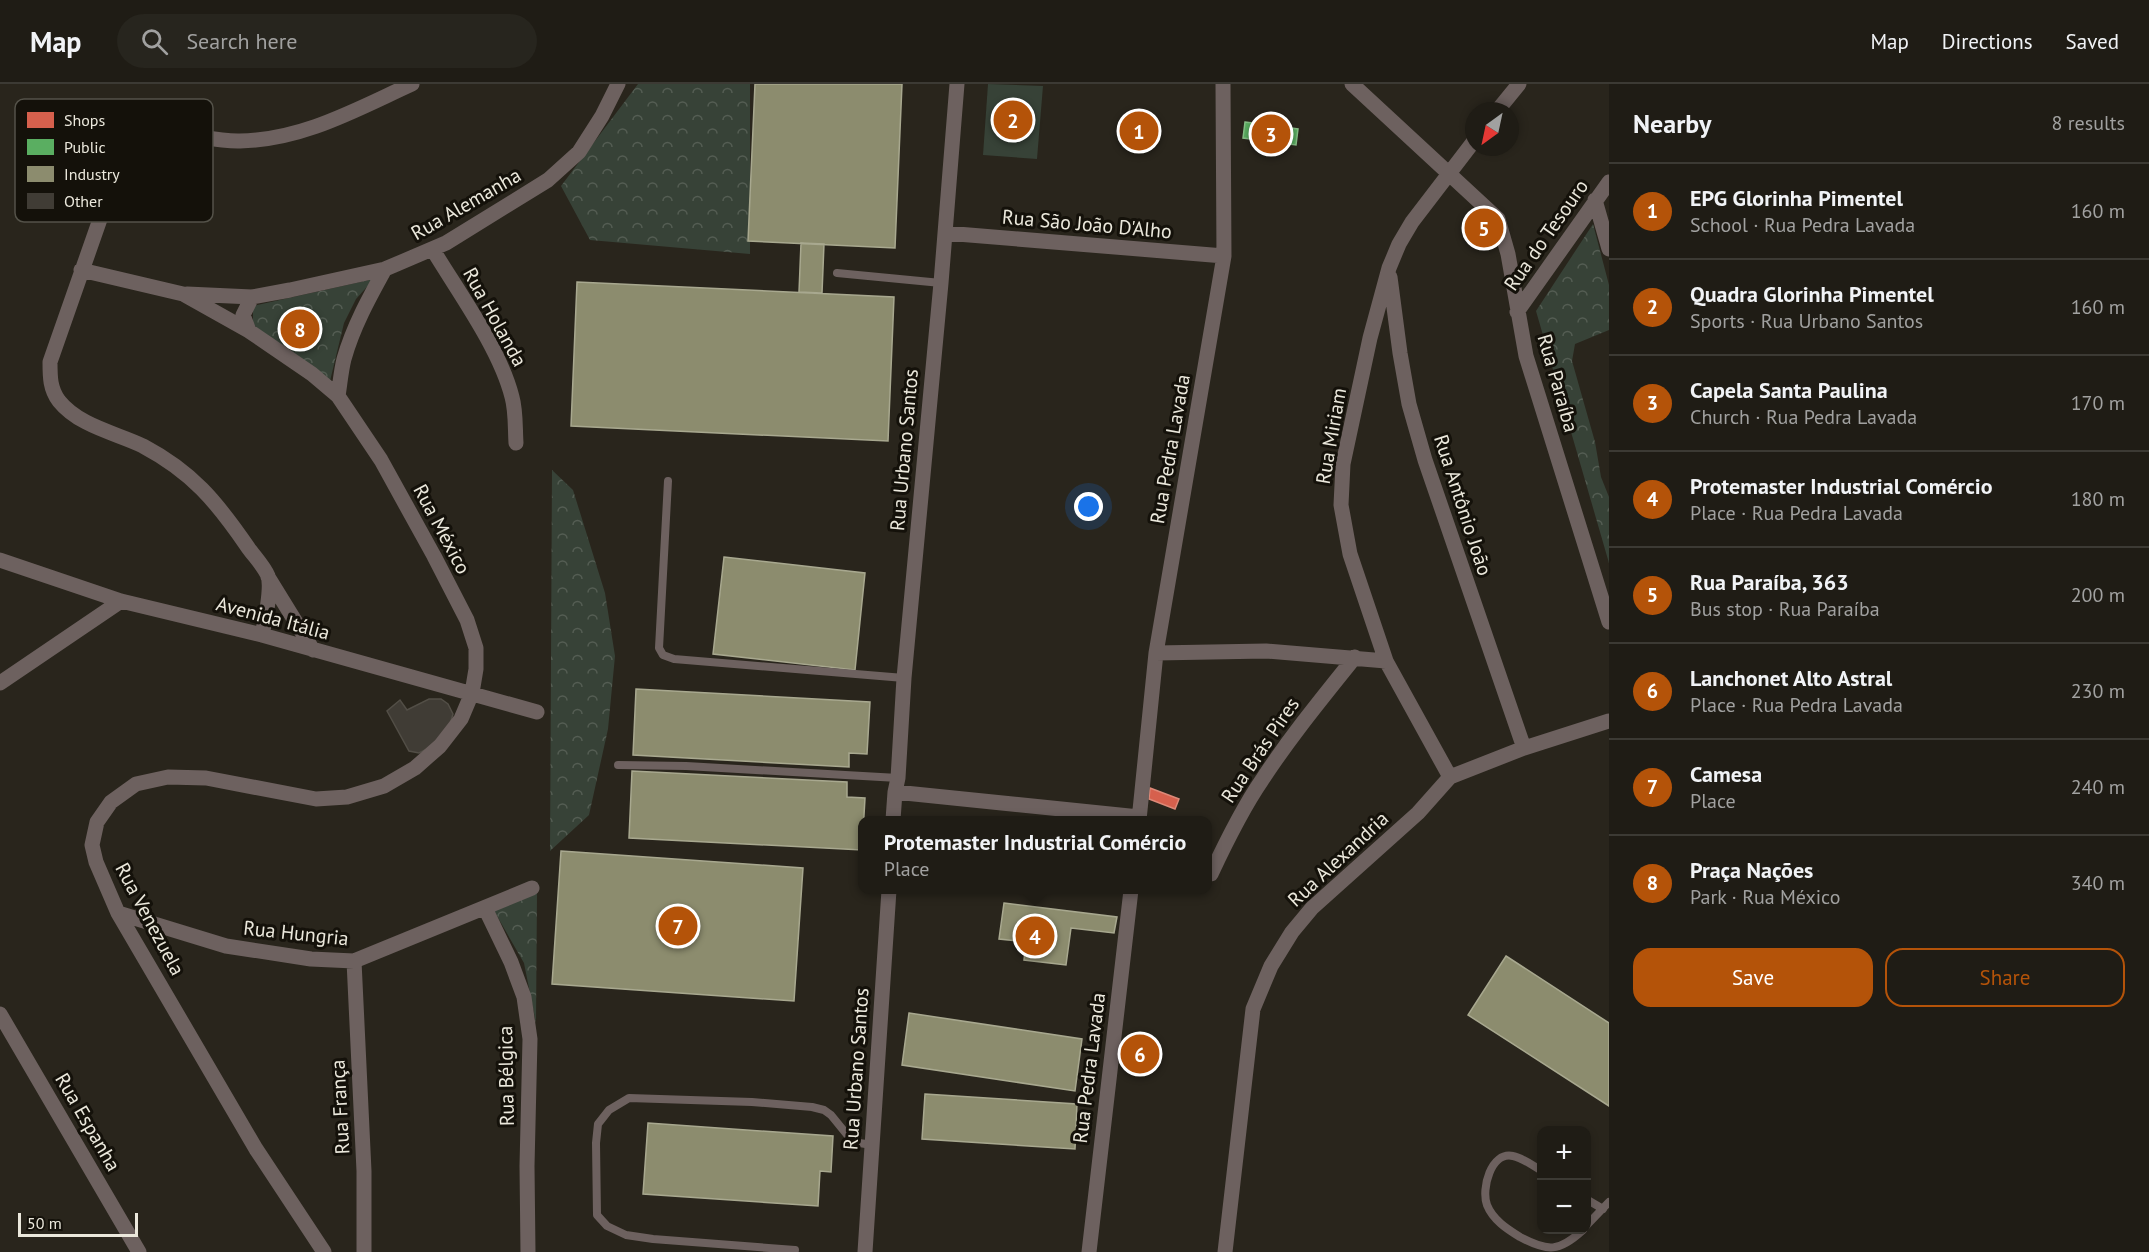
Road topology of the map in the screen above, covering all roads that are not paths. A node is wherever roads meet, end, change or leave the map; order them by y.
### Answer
1 (412, 84) edge
2 (618, 84) edge
3 (957, 84) edge
4 (1223, 84) edge
5 (1519, 84) edge
6 (1357, 86) edge
7 (1504, 102) edge
8 (213, 138) edge
9 (1465, 152) edge
10 (1449, 172) junction
11 (1609, 182) edge
12 (1595, 200) junction
13 (98, 222) edge
14 (945, 233) junction
15 (1609, 249) edge
16 (433, 250) junction
17 (1224, 256) junction
18 (1389, 268) junction
19 (385, 269) junction
20 (81, 270) junction
21 (837, 273) dead end
22 (941, 283) junction
23 (183, 294) junction
24 (252, 297) junction
25 (1517, 312) junction
26 (249, 331) junction
27 (338, 396) junction
28 (516, 443) dead end
29 (668, 481) dead end
30 (0, 560) edge
31 (268, 577) junction
32 (121, 601) junction
33 (1609, 621) edge
34 (262, 635) junction
35 (313, 650) junction
36 (1156, 652) junction
37 (1354, 657) junction
38 (1386, 661) junction
39 (904, 678) junction
40 (0, 683) edge
41 (472, 693) junction
42 (537, 712) dead end
43 (1609, 722) edge
44 (1524, 748) junction
45 (618, 765) dead end
46 (1450, 777) junction
47 (897, 785) junction
48 (893, 816) edge
49 (1118, 816) edge
50 (1139, 816) edge
51 (1212, 872) edge
52 (532, 888) dead end
53 (889, 894) edge
54 (1131, 894) edge
55 (484, 908) junction
56 (118, 913) junction
57 (354, 961) junction
58 (0, 1014) edge
59 (872, 1145) junction
60 (1537, 1168) edge
61 (1591, 1202) edge
62 (1609, 1202) edge
63 (1603, 1209) junction
64 (1591, 1222) edge
65 (1578, 1234) edge
66 (795, 1250) dead end
67 (139, 1252) edge
68 (324, 1252) edge
69 (364, 1252) edge
70 (528, 1252) edge
71 (865, 1252) edge
72 (1089, 1252) edge
73 (1225, 1252) edge

1 - 8 street
2 - 16 street, Rua Alemanha
3 - 14 street, Rua Urbano Santos
4 - 17 street, Rua Pedra Lavada
5 - 7 street
6 - 10 street, Rua Paraíba
9 - 10 street, Rua Miriam
10 - 18 street, Rua Miriam
10 - 25 street, Rua Paraíba
11 - 12 street, Rua do Tesouro
12 - 15 street
12 - 25 street, Rua do Tesouro
13 - 20 street
14 - 17 street, Rua São João D'Alho
14 - 22 street, Rua Urbano Santos
16 - 19 street, Rua Alemanha
16 - 28 street, Rua Holanda
17 - 36 street, Rua Pedra Lavada
18 - 38 street, Rua Miriam
18 - 44 street, Rua Antônio João
19 - 24 street, Rua Alemanha
19 - 27 street
20 - 23 street, Rua México
20 - 31 street
21 - 22 lane
22 - 39 street, Rua Urbano Santos
23 - 24 street, Rua Alemanha
23 - 26 street, Rua México
24 - 26 street
25 - 33 street, Rua Paraíba
26 - 27 street, Rua México
27 - 41 street, Rua México
29 - 39 lane
30 - 32 street, Avenida Itália
31 - 34 street
31 - 35 street
32 - 34 street, Avenida Itália
32 - 40 street
34 - 35 street, Avenida Itália
35 - 41 street, Avenida Itália
36 - 37 street
36 - 50 street, Rua Pedra Lavada
37 - 38 street
37 - 51 street, Rua Brás Pires
38 - 46 street, Rua Miriam
39 - 47 street, Rua Urbano Santos
41 - 42 street, Avenida Itália
41 - 56 street, Rua Venezuela
43 - 44 street, Rua Alexandria
44 - 46 street, Rua Alexandria
45 - 47 lane
46 - 73 street, Rua Alexandria
47 - 48 street, Rua Urbano Santos
47 - 49 street
52 - 55 street, Rua Hungria
53 - 59 street, Rua Urbano Santos
54 - 72 street, Rua Pedra Lavada
55 - 57 street, Rua Hungria
55 - 70 street, Rua Bélgica
56 - 57 street, Rua Hungria
56 - 68 street, Rua Venezuela
57 - 69 street, Rua França
58 - 67 street, Rua Espanha
59 - 66 lane
59 - 71 street, Rua Urbano Santos
60 - 65 lane
61 - 63 lane
62 - 63 lane
63 - 64 lane

